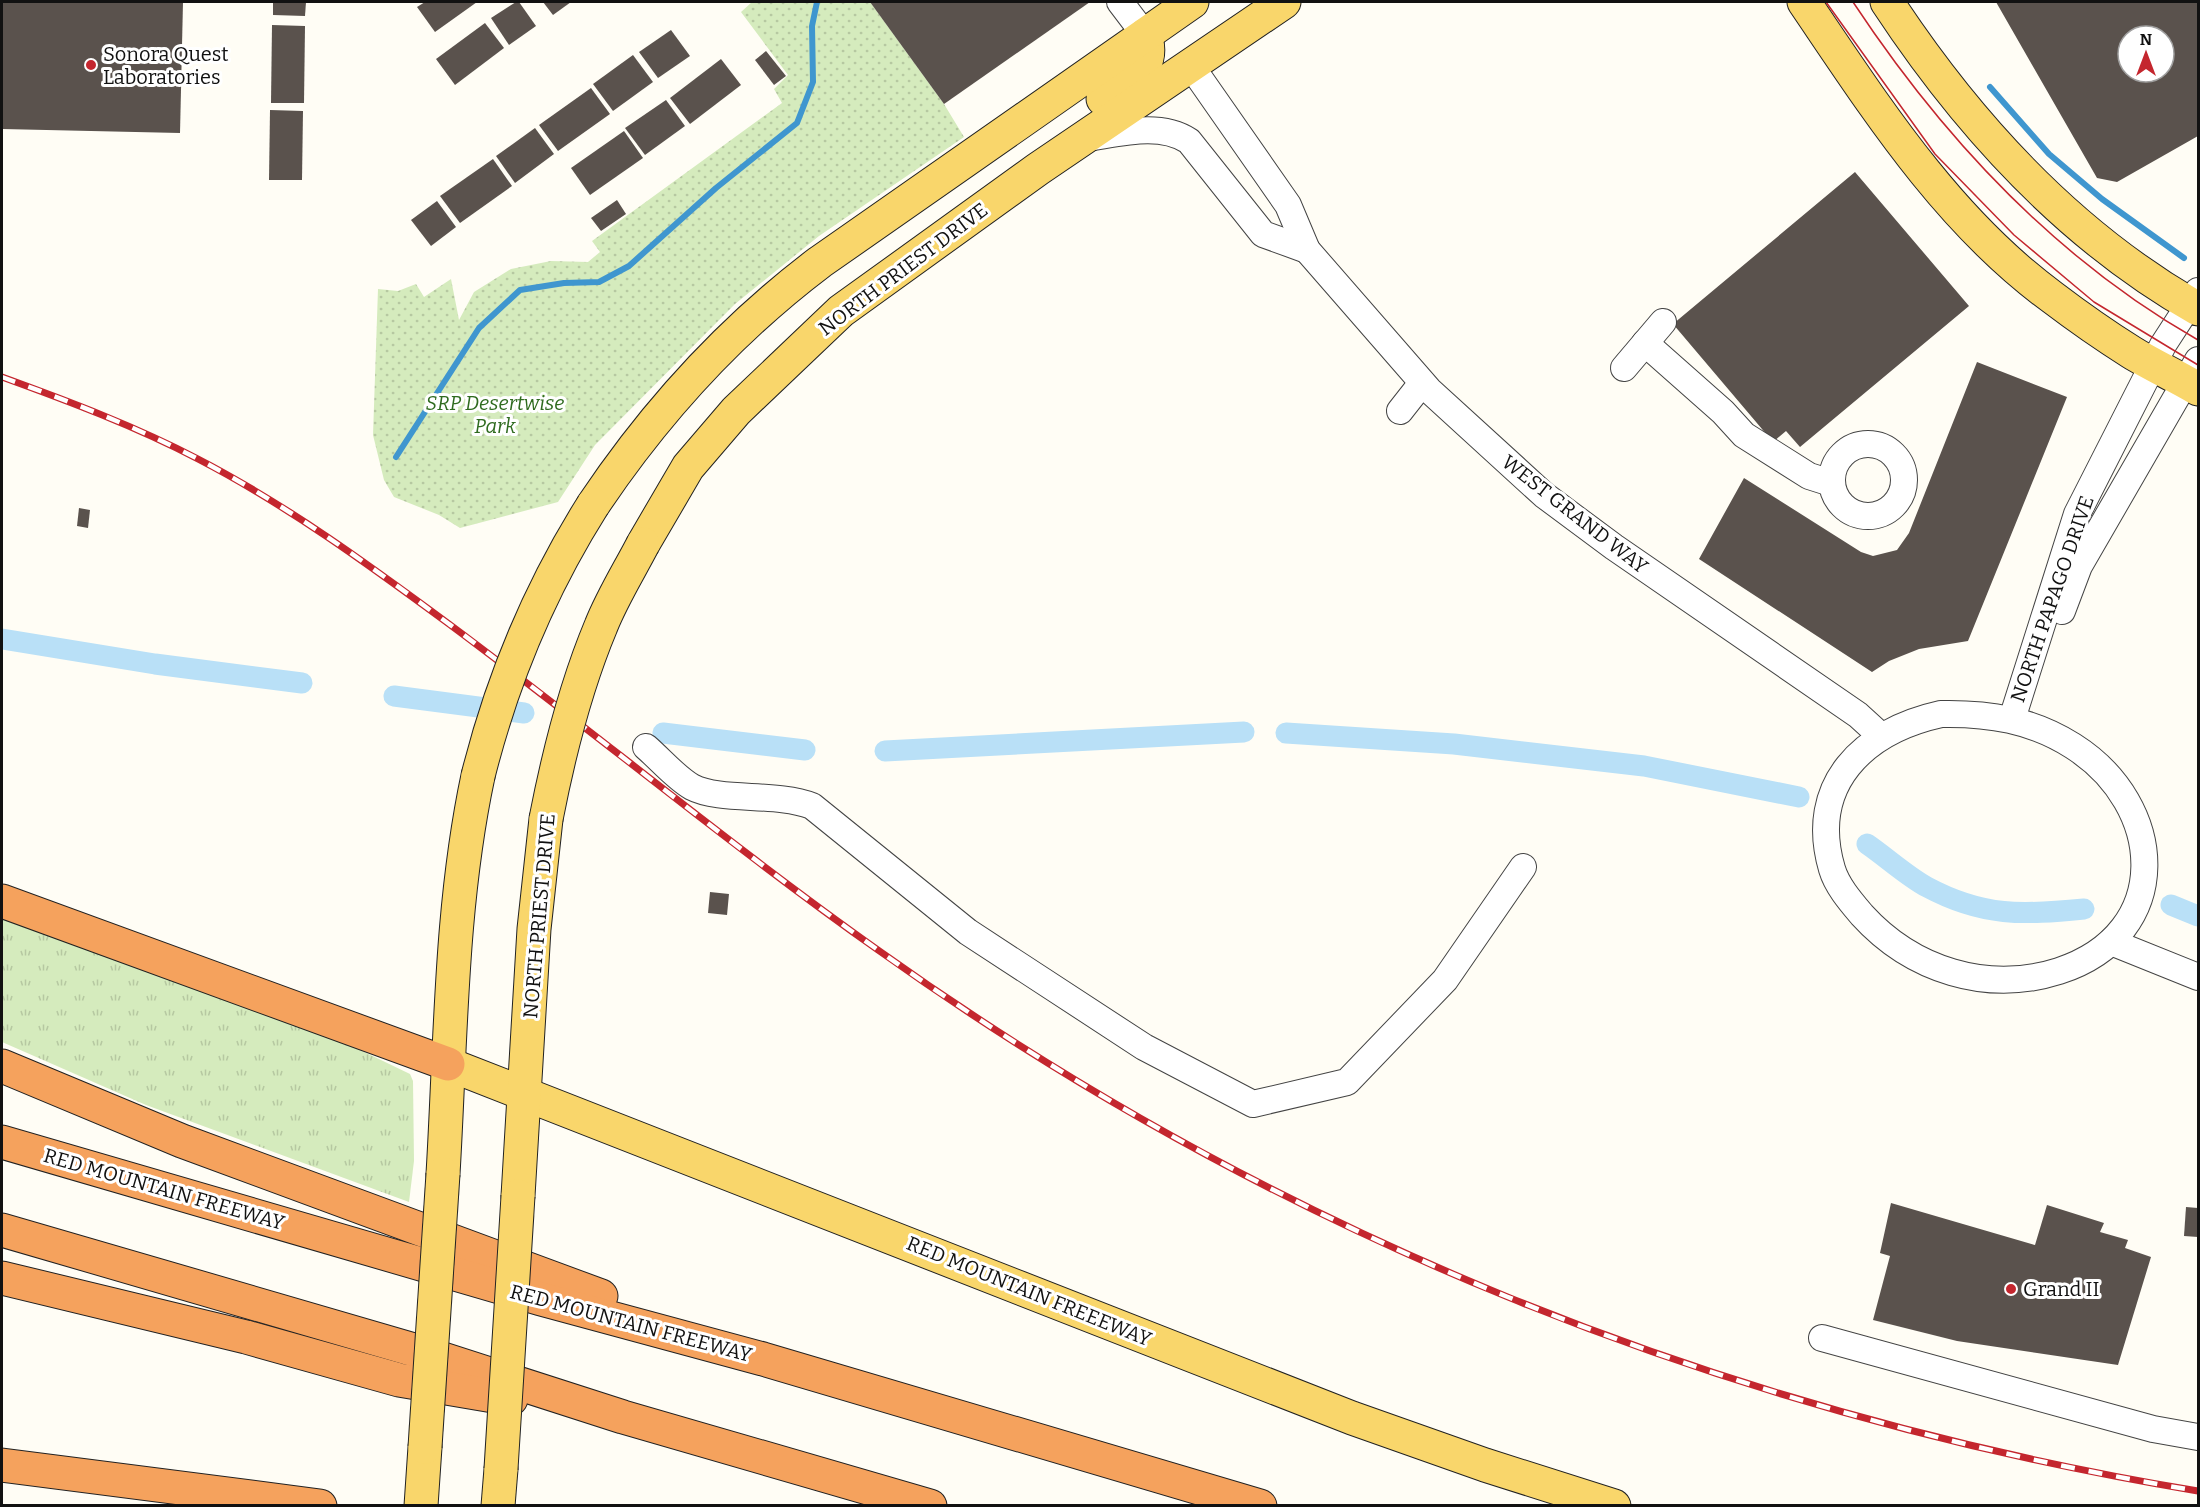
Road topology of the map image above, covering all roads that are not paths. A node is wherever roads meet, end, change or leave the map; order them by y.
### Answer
1 (1120, 2) edge
2 (1192, 2) edge
3 (1284, 2) edge
4 (1804, 2) edge
5 (1887, 2) edge
6 (1145, 35) junction
7 (1191, 66) junction
8 (1083, 139) junction
9 (1038, 170) junction
10 (1307, 250) junction
11 (2196, 301) edge
12 (1663, 321) dead end
13 (1645, 343) junction
14 (2154, 365) junction
15 (1623, 368) dead end
16 (2194, 376) edge
17 (1422, 382) junction
18 (1400, 411) dead end
19 (1831, 483) dead end
20 (2019, 721) junction
21 (1881, 736) junction
22 (646, 747) dead end
23 (1523, 867) dead end
24 (2, 901) edge
25 (2111, 942) junction
26 (2199, 977) edge
27 (448, 1064) junction
28 (2, 1066) edge
29 (525, 1094) junction
30 (2, 1142) edge
31 (2, 1230) edge
32 (2, 1278) edge
33 (1822, 1338) dead end
34 (763, 1359) junction
35 (623, 1417) junction
36 (2199, 1437) edge
37 (2, 1465) edge
38 (320, 1506) edge
39 (422, 1506) edge
40 (498, 1506) edge
41 (930, 1506) edge
42 (1260, 1506) edge
43 (1614, 1506) edge

1 - 6 street
2 - 6 main road
3 - 7 main road, NORTH PRIEST DRIVE
4 - 14 main road
5 - 11 main road
6 - 9 main road
6 - 27 main road, bridge
7 - 8 main road, NORTH PRIEST DRIVE
7 - 10 street, WEST GRAND WAY
8 - 9 main road, NORTH PRIEST DRIVE
8 - 10 street, WEST GRAND WAY
9 - 29 main road, NORTH PRIEST DRIVE, bridge
10 - 17 street, WEST GRAND WAY
11 - 14 street, NORTH PAPAGO DRIVE
12 - 13 street
13 - 15 street
13 - 19 street
14 - 16 main road
14 - 20 street, NORTH PAPAGO DRIVE
16 - 20 street, NORTH PAPAGO DRIVE
17 - 18 street
17 - 21 street, WEST GRAND WAY
20 - 21 street
20 - 25 street
21 - 25 street
22 - 23 street
24 - 27 highway
25 - 26 street
27 - 29 main road, RED MOUNTAIN FREEEWAY
27 - 39 main road, bridge
28 - 34 highway
29 - 40 main road, NORTH PRIEST DRIVE, bridge
29 - 43 main road, RED MOUNTAIN FREEEWAY
30 - 34 highway, RED MOUNTAIN FREEWAY
31 - 35 highway
32 - 35 highway
33 - 36 street
34 - 42 highway, RED MOUNTAIN FREEWAY
35 - 41 highway
37 - 38 highway

